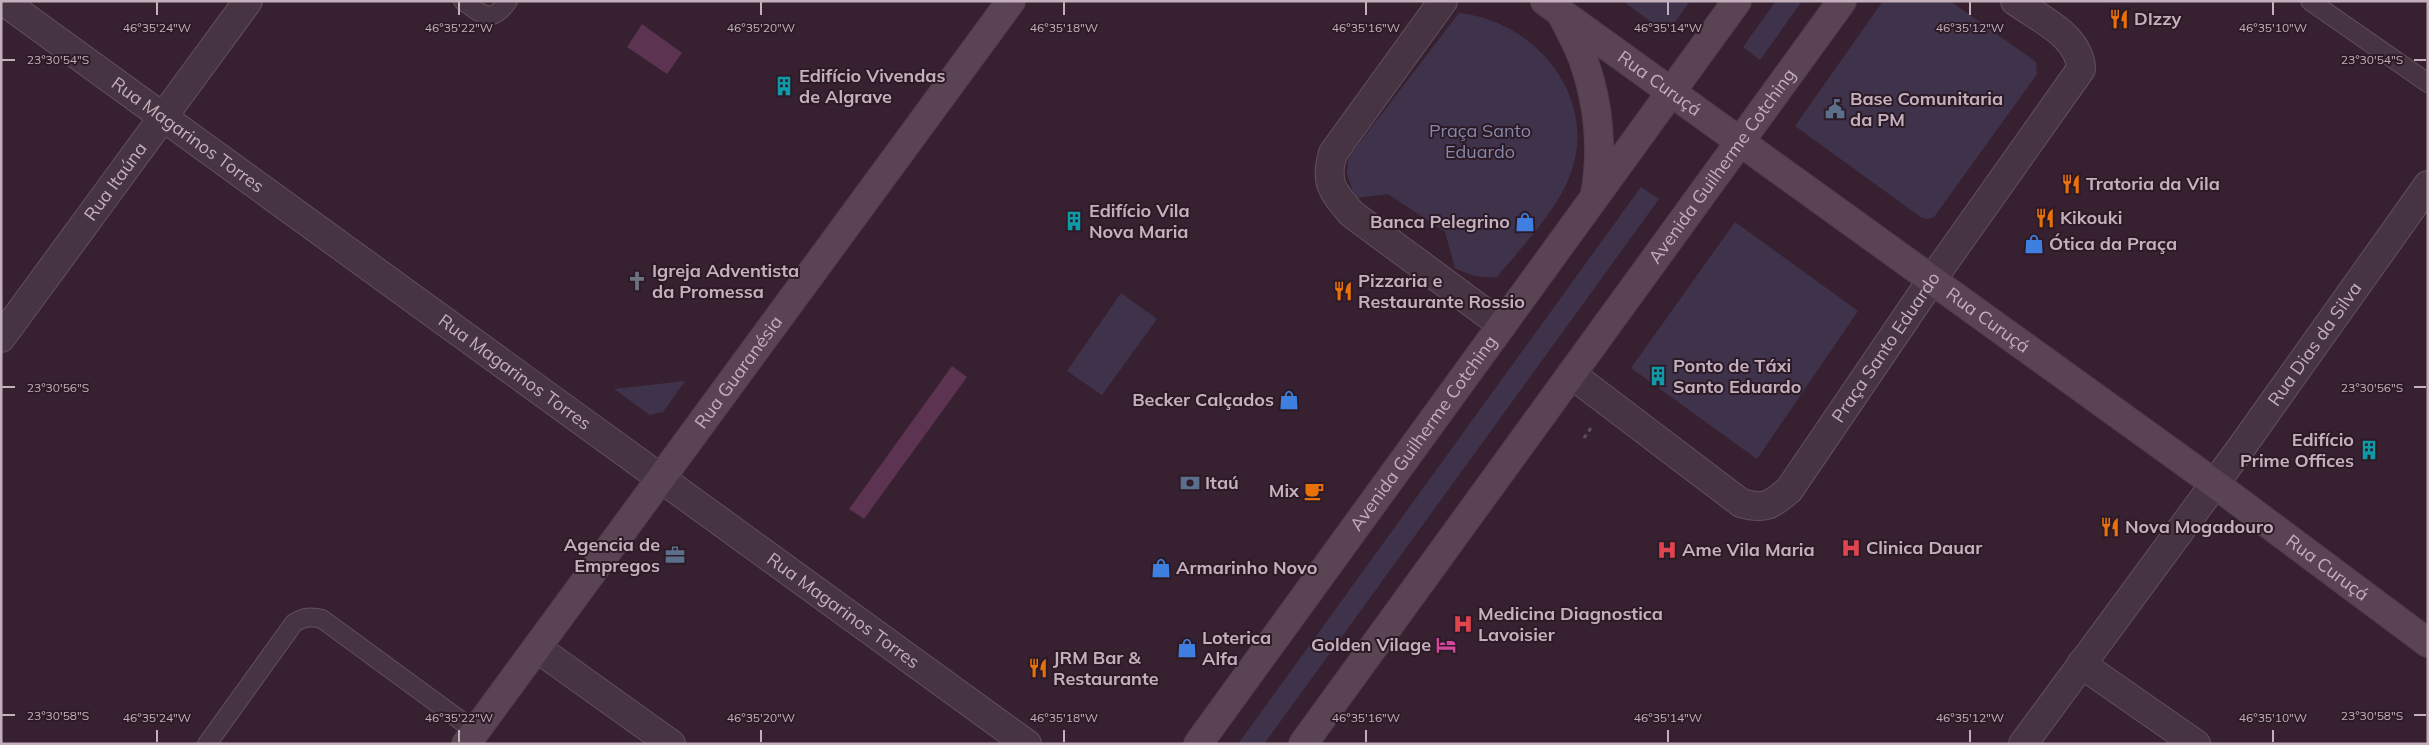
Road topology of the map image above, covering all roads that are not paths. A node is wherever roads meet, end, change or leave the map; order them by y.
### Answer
1 (3, 1) edge
2 (248, 1) edge
3 (463, 1) edge
4 (508, 1) edge
5 (1011, 1) edge
6 (1443, 1) edge
7 (1737, 1) edge
8 (1842, 1) edge
9 (2015, 1) edge
10 (2310, 1) edge
11 (1553, 6) edge
12 (2428, 83) edge
13 (1671, 92) junction
14 (163, 116) junction
15 (1740, 142) junction
16 (2428, 185) edge
17 (1595, 196) junction
18 (1931, 281) junction
19 (1502, 325) junction
20 (1, 338) edge
21 (1572, 374) junction
22 (661, 476) junction
23 (2215, 484) junction
24 (2428, 643) edge
25 (537, 648) junction
26 (2081, 664) junction
27 (471, 737) edge
28 (208, 744) edge
29 (671, 744) edge
30 (1027, 744) edge
31 (1198, 744) edge
32 (1304, 744) edge
33 (2023, 744) edge
34 (2196, 744) edge

1 - 14 street, Rua Magarinos Torres
2 - 14 street, Rua Itaúna
3 - 4 lane
5 - 22 main road, Rua Guaranésia
6 - 19 street
7 - 13 main road, Avenida Guilherme Cotching
8 - 15 main road, Avenida Guilherme Cotching
9 - 18 street, Praça Santo Eduardo
10 - 12 lane
11 - 13 main road, Rua Curuçá
11 - 17 main road
13 - 15 main road, Rua Curuçá
13 - 17 main road, Avenida Guilherme Cotching
14 - 20 street, Rua Itaúna
14 - 22 street, Rua Magarinos Torres
15 - 18 main road, Rua Curuçá
15 - 21 main road, Avenida Guilherme Cotching
16 - 23 street, Rua Dias da Silva
17 - 19 main road, Avenida Guilherme Cotching
18 - 21 street, Praça Santo Eduardo
18 - 23 main road, Rua Curuçá
19 - 31 main road, Avenida Guilherme Cotching
21 - 32 main road, Avenida Guilherme Cotching
22 - 25 main road, Rua Guaranésia
22 - 30 street, Rua Magarinos Torres
23 - 24 main road, Rua Curuçá
23 - 26 street, Rua Dias da Silva
25 - 27 main road, Rua Guaranésia
25 - 29 street
26 - 33 street, Rua Dias da Silva
26 - 34 street
27 - 28 lane

